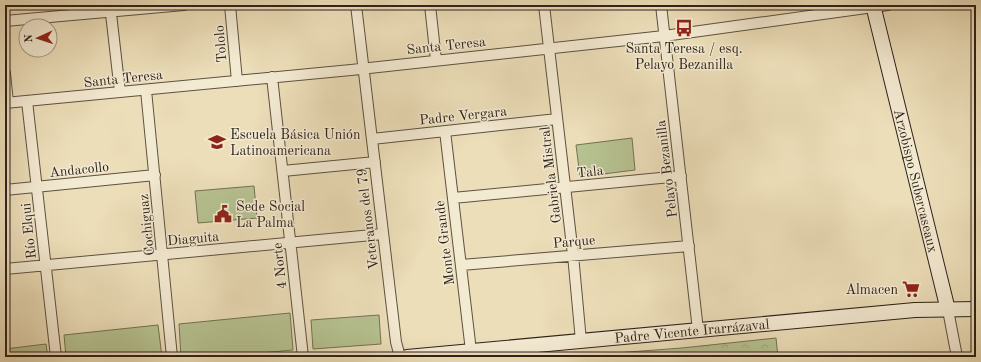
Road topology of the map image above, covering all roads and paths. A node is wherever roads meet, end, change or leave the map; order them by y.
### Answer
1 (184, 5) edge
2 (230, 5) edge
3 (356, 5) edge
4 (430, 5) edge
5 (544, 5) edge
6 (661, 5) edge
7 (888, 5) edge
8 (873, 6) edge
9 (111, 8) edge
10 (5, 21) edge
11 (664, 36) junction
12 (549, 48) junction
13 (436, 60) junction
14 (364, 68) junction
15 (5, 73) edge
16 (272, 77) junction
17 (237, 81) junction
18 (146, 90) junction
19 (120, 92) junction
20 (27, 101) junction
21 (7, 103) edge
22 (557, 118) junction
23 (445, 131) junction
24 (372, 139) junction
25 (375, 162) junction
26 (283, 171) junction
27 (155, 175) junction
28 (681, 176) junction
29 (37, 187) junction
30 (566, 187) junction
31 (5, 190) edge
32 (453, 198) junction
33 (383, 234) junction
34 (291, 243) junction
35 (689, 246) junction
36 (163, 254) junction
37 (574, 256) junction
38 (46, 265) junction
39 (461, 265) junction
40 (5, 269) edge
41 (976, 309) edge
42 (948, 310) junction
43 (698, 330) junction
44 (581, 341) junction
45 (471, 351) junction
46 (56, 357) edge
47 (172, 357) edge
48 (303, 357) edge
49 (400, 357) edge
50 (407, 357) edge
51 (957, 357) edge

1 - 9 street
2 - 17 street, Tololo
3 - 14 street, Veteranos del 79
4 - 13 street
5 - 12 street, Gabriela Mistral
6 - 11 street, Pelayo Bezanilla
7 - 8 street, Santa Teresa
8 - 11 street, Santa Teresa
8 - 42 street, Arzobispo Subercaseaux
9 - 10 street
9 - 19 street
11 - 12 street, Santa Teresa
11 - 28 street, Pelayo Bezanilla
12 - 13 street, Santa Teresa
12 - 22 street, Gabriela Mistral
13 - 14 street, Santa Teresa
14 - 16 street, Santa Teresa
14 - 24 street, Veteranos del 79
15 - 21 street
16 - 17 street, Santa Teresa
16 - 26 street, 4 Norte
17 - 18 street, Santa Teresa
18 - 19 street, Santa Teresa
18 - 27 street, Cochiguaz
19 - 20 street, Santa Teresa
20 - 21 street, Santa Teresa
20 - 29 street, Río Elqui
22 - 23 street, Padre Vergara
22 - 30 street, Gabriela Mistral
23 - 24 street, Padre Vergara
23 - 32 street, Monte Grande
24 - 25 street, Veteranos del 79
25 - 26 street
25 - 33 street, Veteranos del 79
26 - 34 street, 4 Norte
27 - 29 street, Andacollo
27 - 36 street, Cochiguaz
28 - 30 street, Tala
28 - 35 street, Pelayo Bezanilla
29 - 31 street, Andacollo
29 - 38 street, Río Elqui
30 - 32 street, Tala
30 - 37 street, Gabriela Mistral
32 - 39 street, Monte Grande
33 - 34 street, Diaguita
33 - 49 street, Veteranos del 79
34 - 36 street, Diaguita
34 - 48 street, 4 Norte
35 - 37 street, Parque
35 - 43 street, Pelayo Bezanilla
36 - 38 street, Diaguita
36 - 47 street, Cochiguaz
37 - 39 street, Parque
37 - 44 street, Gabriela Mistral
38 - 40 street, Diaguita
38 - 46 street, Río Elqui
39 - 45 street, Monte Grande
41 - 42 street, Padre Vicente Irarrázaval
42 - 43 street, Padre Vicente Irarrázaval
42 - 51 street, Arzobispo Subercaseaux
43 - 44 street, Padre Vicente Irarrázaval
44 - 45 street, Padre Vicente Irarrázaval
45 - 50 street, Padre Vicente Irarrázaval

